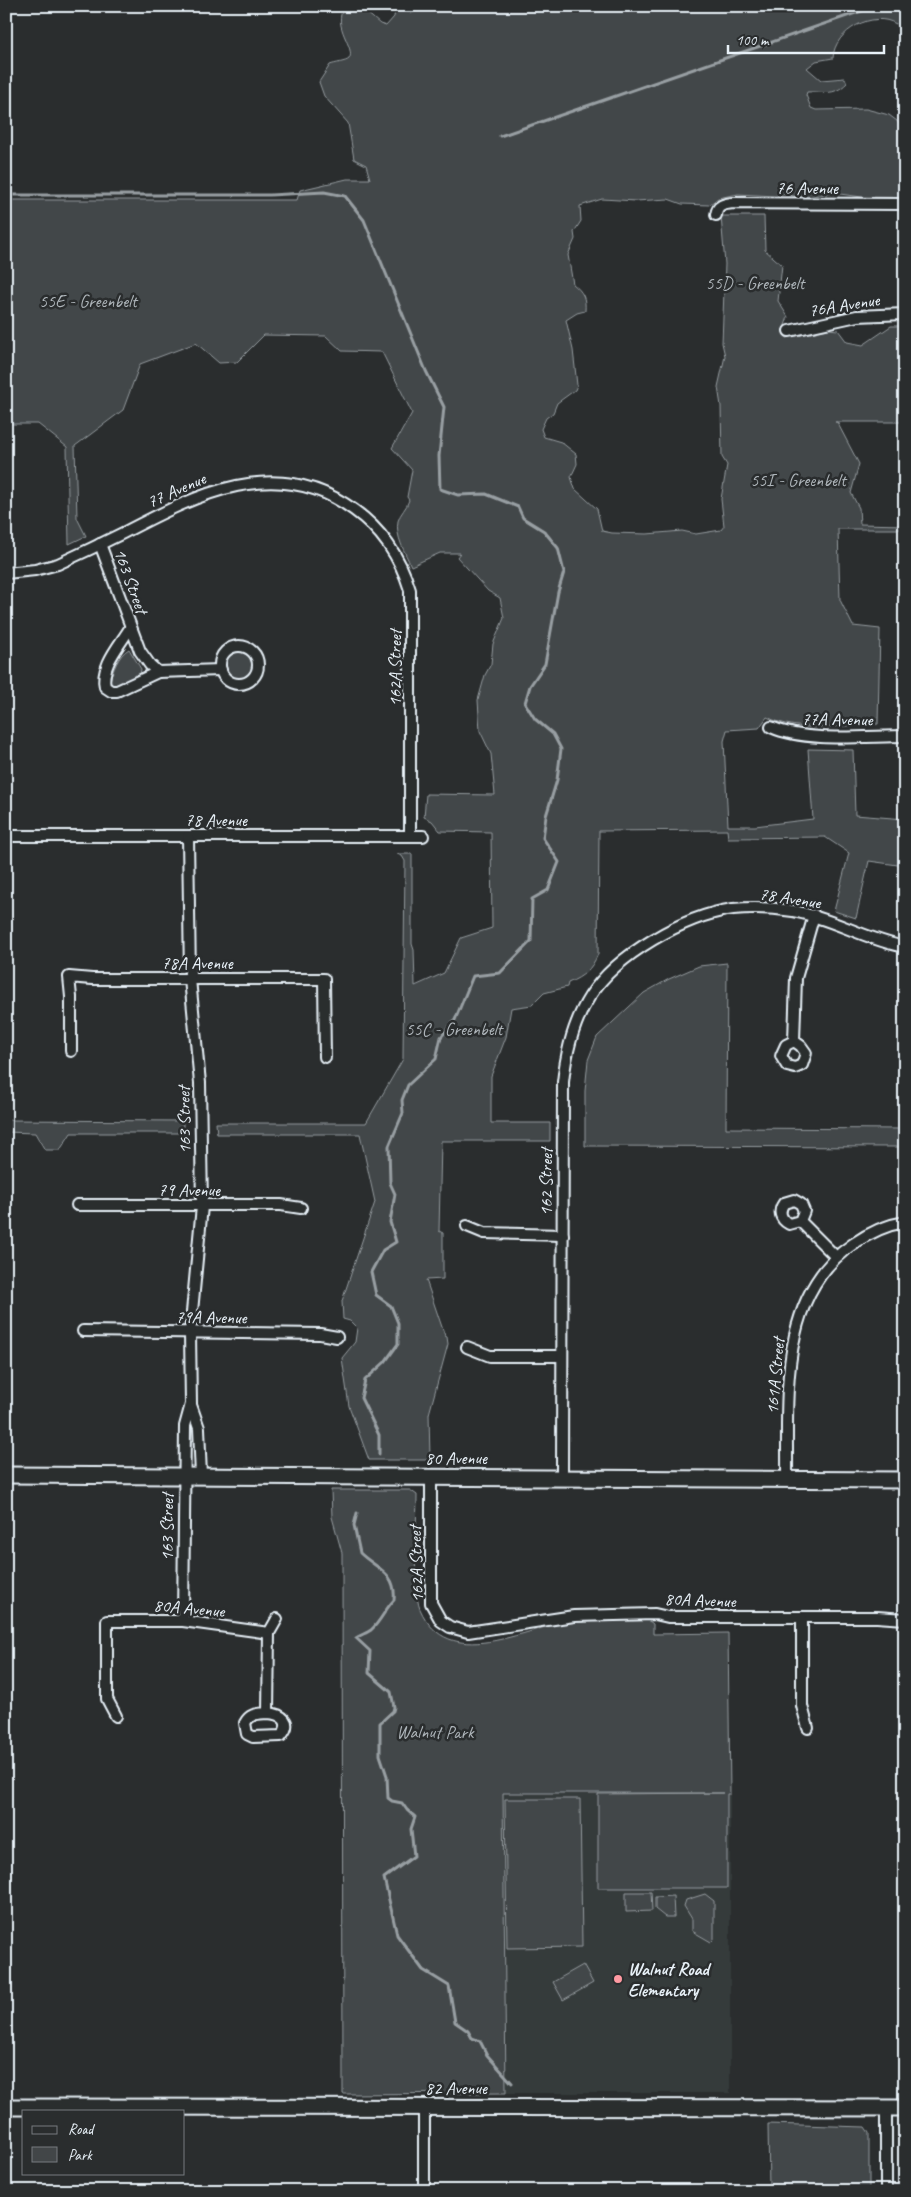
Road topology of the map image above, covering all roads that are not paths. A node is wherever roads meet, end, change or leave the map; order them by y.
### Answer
1 (905, 204) edge
2 (716, 216) dead end
3 (905, 314) edge
4 (789, 331) dead end
5 (362, 516) joint
6 (100, 544) junction
7 (6, 573) edge
8 (130, 628) junction
9 (221, 670) dead end
10 (158, 672) junction
11 (771, 727) dead end
12 (905, 736) edge
13 (7, 836) edge
14 (188, 836) junction
15 (410, 836) junction
16 (423, 836) dead end
17 (814, 916) junction
18 (670, 931) joint
19 (905, 947) edge
20 (190, 979) junction
21 (794, 1041) dead end
22 (71, 1051) dead end
23 (325, 1057) dead end
24 (76, 1205) dead end
25 (202, 1206) junction
26 (301, 1208) dead end
27 (800, 1221) dead end
28 (905, 1222) edge
29 (467, 1226) dead end
30 (563, 1235) junction
31 (835, 1256) junction
32 (84, 1331) dead end
33 (190, 1333) junction
34 (337, 1338) dead end
35 (467, 1347) dead end
36 (562, 1356) junction
37 (191, 1404) junction
38 (6, 1475) edge
39 (184, 1476) junction
40 (201, 1476) junction
41 (431, 1476) junction
42 (562, 1477) junction
43 (787, 1480) junction
44 (905, 1480) edge
45 (802, 1618) junction
46 (277, 1619) dead end
47 (905, 1620) edge
48 (183, 1621) junction
49 (496, 1629) joint
50 (269, 1633) junction
51 (268, 1714) dead end
52 (116, 1716) dead end
53 (808, 1728) dead end
54 (6, 2107) edge
55 (424, 2107) junction
56 (886, 2108) junction
57 (905, 2108) edge
58 (424, 2191) edge
59 (886, 2191) edge

1 - 2 street, 76 Avenue
3 - 4 street, 76A Avenue
5 - 6 street, 77 Avenue
5 - 15 street, 162A Street
6 - 7 street, 77 Avenue
6 - 8 street, 163 Street
8 - 10 street, 163 Street
8 - 10 street, 163 Street
9 - 10 street, 163 Street
11 - 12 street, 77A Avenue
13 - 14 street, 78 Avenue
14 - 15 street, 78 Avenue
14 - 20 street, 163 Street
15 - 16 street, 78 Avenue
17 - 18 street, 78 Avenue
17 - 19 street, 78 Avenue
17 - 21 street
18 - 30 street, 162 Street
20 - 22 street, 78A Avenue
20 - 23 street, 78A Avenue
20 - 25 street, 163 Street
24 - 25 street, 79 Avenue
25 - 26 street, 79 Avenue
25 - 33 street, 163 Street
27 - 31 street
28 - 31 street
29 - 30 street
30 - 36 street, 162 Street
31 - 43 street, 161A Street
32 - 33 street, 79A Avenue
33 - 34 street, 79A Avenue
33 - 37 street, 163 Street
35 - 36 street
36 - 42 street, 162 Street
37 - 39 street, 163 Street
37 - 40 street, 163 Street
38 - 39 street, 80 Avenue
39 - 40 street, 80 Avenue
39 - 48 street, 163 Street
40 - 41 street, 80 Avenue
41 - 42 street, 80 Avenue
41 - 49 street, 162A Street
42 - 43 street, 80 Avenue
43 - 44 street, 80 Avenue
45 - 47 street, 80A Avenue
45 - 49 street, 80A Avenue
45 - 53 street
46 - 50 street
48 - 50 street, 80A Avenue
48 - 52 street, 80A Avenue
50 - 51 street
54 - 55 street, 82 Avenue
55 - 56 street, 82 Avenue
55 - 58 street
56 - 57 street, 82 Avenue
56 - 59 street

